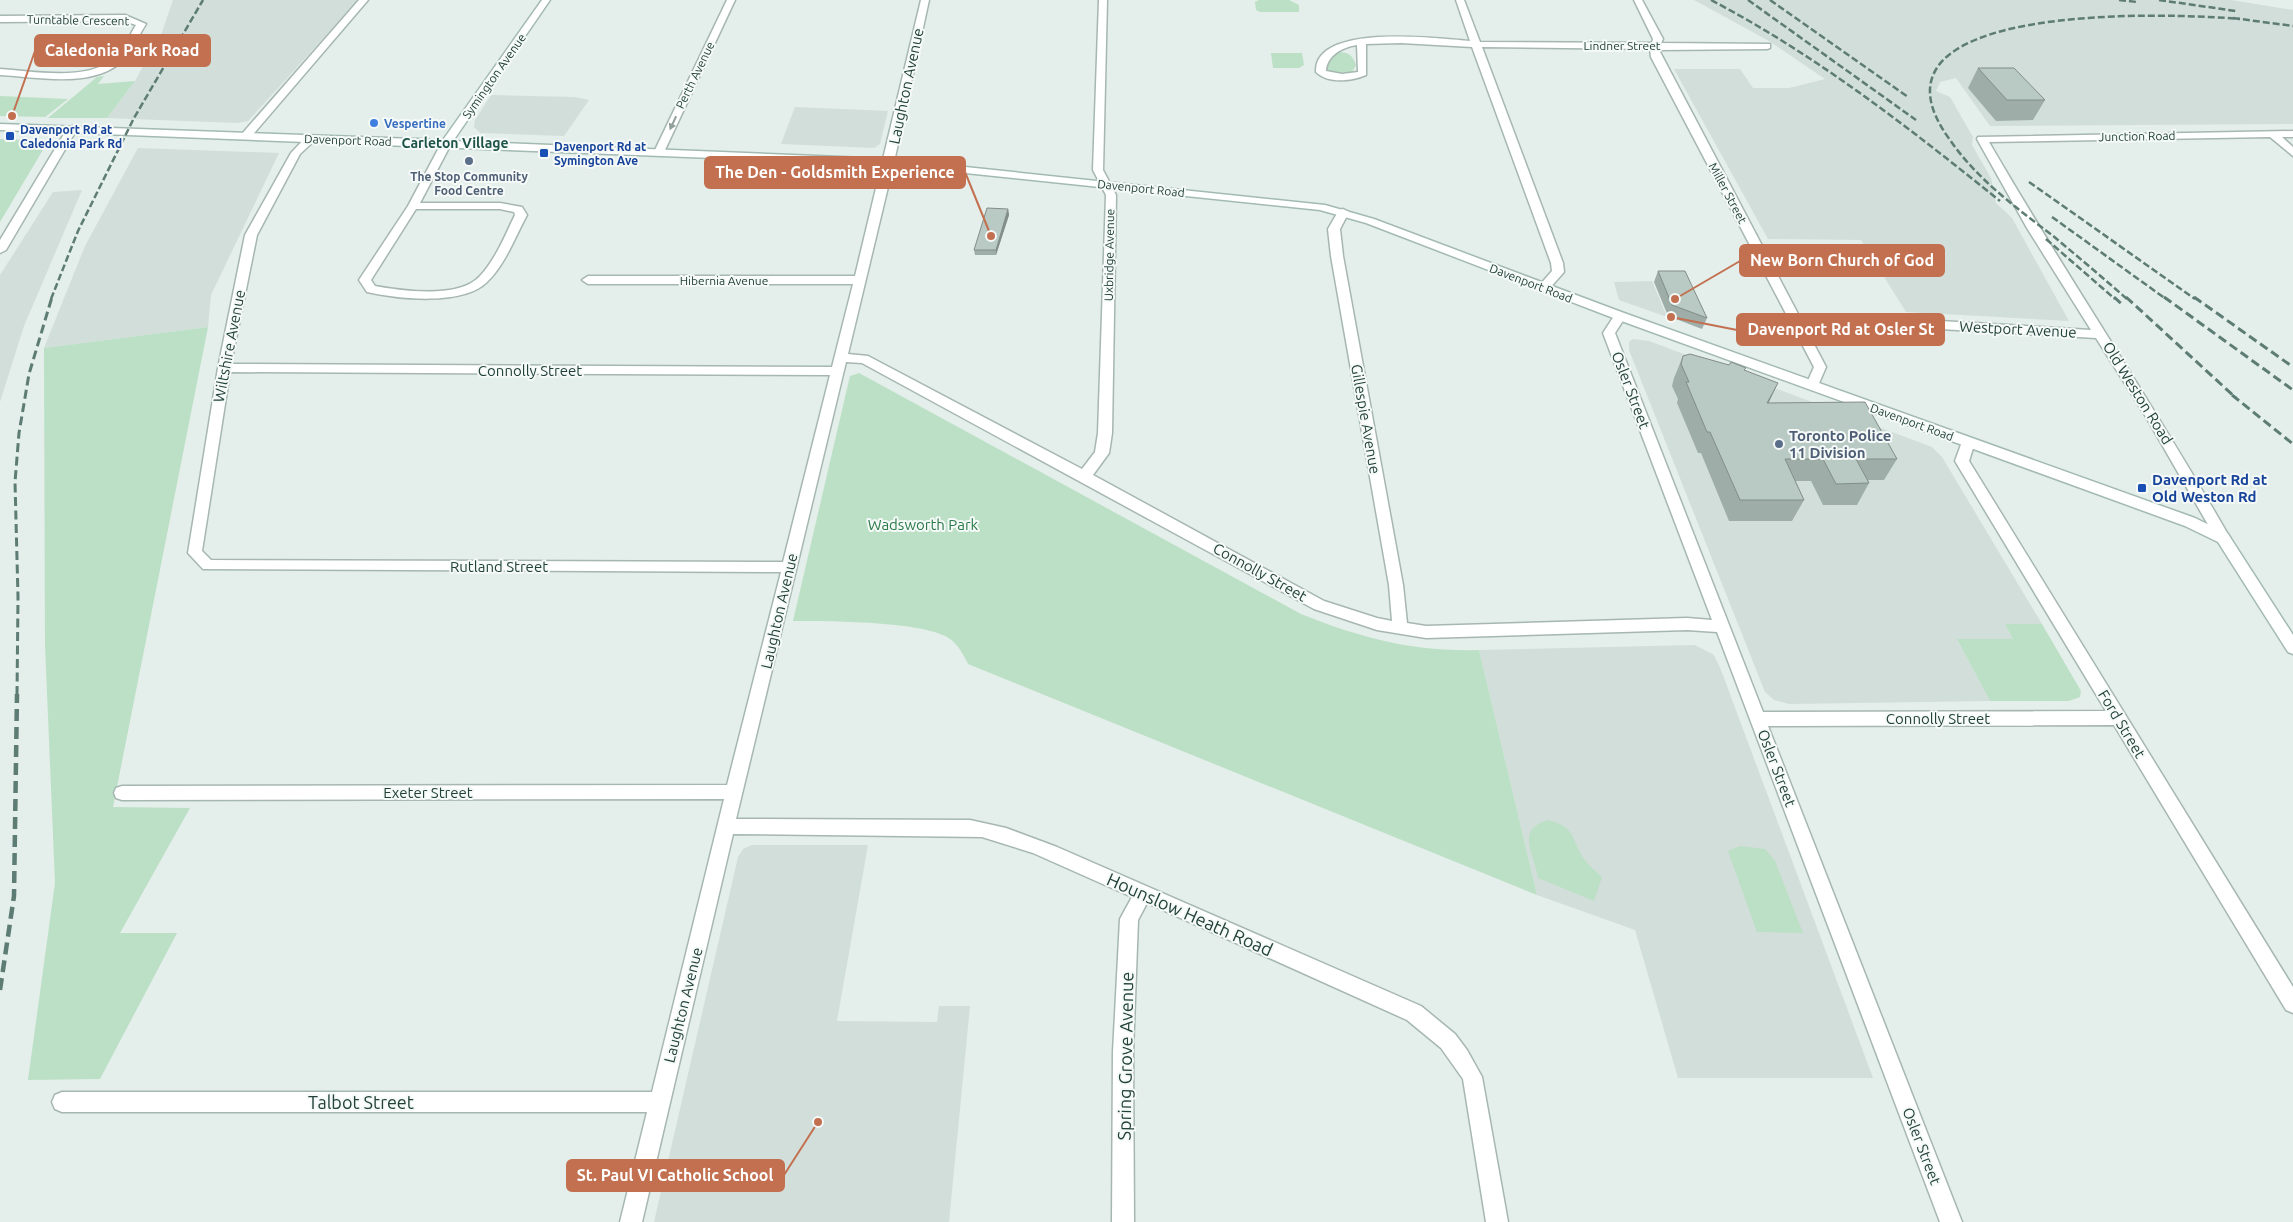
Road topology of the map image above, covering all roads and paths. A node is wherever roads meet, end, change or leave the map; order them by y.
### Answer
1 (364, 0) edge
2 (546, 0) edge
3 (731, 0) edge
4 (925, 0) edge
5 (1102, 0) edge
6 (1460, 0) edge
7 (1638, 0) edge
8 (0, 19) edge
9 (1361, 42) junction
10 (1476, 42) junction
11 (1656, 45) junction
12 (1767, 46) dead end
13 (0, 72) edge
14 (0, 127) edge
15 (72, 129) junction
16 (2272, 134) junction
17 (2293, 134) edge
18 (245, 137) junction
19 (310, 139) junction
20 (1982, 139) joint
21 (447, 142) junction
22 (660, 150) junction
23 (2293, 153) edge
24 (889, 162) junction
25 (1106, 184) junction
26 (413, 206) junction
27 (1343, 212) junction
28 (0, 250) edge
29 (588, 280) dead end
30 (860, 280) junction
31 (1544, 287) junction
32 (1620, 316) junction
33 (1906, 323) dead end
34 (2101, 334) junction
35 (838, 365) junction
36 (224, 368) junction
37 (1812, 385) junction
38 (1968, 442) junction
39 (1084, 476) junction
40 (2223, 538) junction
41 (208, 566) joint
42 (789, 567) junction
43 (1400, 627) junction
44 (1720, 627) junction
45 (2293, 648) edge
46 (2118, 718) junction
47 (1758, 719) junction
48 (734, 792) junction
49 (122, 793) dead end
50 (727, 826) junction
51 (1143, 894) junction
52 (2293, 1004) edge
53 (62, 1102) dead end
54 (660, 1102) junction
55 (632, 1222) edge
56 (1124, 1222) edge
57 (1497, 1222) edge
58 (1951, 1222) edge

1 - 18 street
2 - 21 street, Symington Avenue
3 -> 22 street, Perth Avenue
4 - 24 street, Laughton Avenue
5 - 25 street, Uxbridge Avenue
6 - 10 street
7 - 11 street, Miller Street
8 - 13 street, Turntable Crescent
9 - 9 street, Lindner Street
9 - 10 street, Lindner Street
10 - 11 street, Lindner Street
10 - 31 street
11 - 12 street, Lindner Street
11 - 37 street, Miller Street
14 - 15 street, Davenport Road
15 - 18 street, Davenport Road
15 - 28 street
16 - 17 street, Junction Road
16 - 20 street, Junction Road
16 - 23 street
18 - 19 street, Davenport Road
19 - 21 street, Davenport Road
19 - 36 street, Wiltshire Avenue
20 - 34 street, Old Weston Road
21 - 22 street, Davenport Road
21 - 26 street, Symington Avenue
22 - 24 street, Davenport Road
24 - 25 street, Davenport Road
24 - 30 street, Laughton Avenue
25 - 27 street, Davenport Road
25 - 39 street, Uxbridge Avenue
26 - 26 street, Symington Avenue
27 - 31 street, Davenport Road
27 - 43 street, Gillespie Avenue
29 - 30 street, Hibernia Avenue
30 - 35 street, Laughton Avenue
31 - 32 street, Davenport Road
32 - 37 street, Davenport Road
32 - 44 street, Osler Street
33 - 34 street, Westport Avenue
34 - 40 street, Old Weston Road
35 - 36 street, Connolly Street
35 - 39 street, Connolly Street
35 - 42 street, Laughton Avenue
36 - 41 street, Wiltshire Avenue
37 - 38 street, Davenport Road
38 - 40 street, Davenport Road
38 - 46 street, Ford Street
39 - 43 street, Connolly Street
40 - 45 street, Old Weston Road
41 - 42 street, Rutland Street
42 - 48 street, Laughton Avenue
43 - 44 street, Connolly Street
44 - 47 street, Osler Street
46 - 47 street, Connolly Street
46 - 52 street, Ford Street
47 - 58 street, Osler Street
48 - 49 street, Exeter Street
48 - 50 street, Laughton Avenue
50 - 51 street, Hounslow Heath Road
50 - 54 street, Laughton Avenue
51 - 56 street, Spring Grove Avenue
51 - 57 street, Hounslow Heath Road
53 - 54 street, Talbot Street
54 - 55 street, Laughton Avenue

